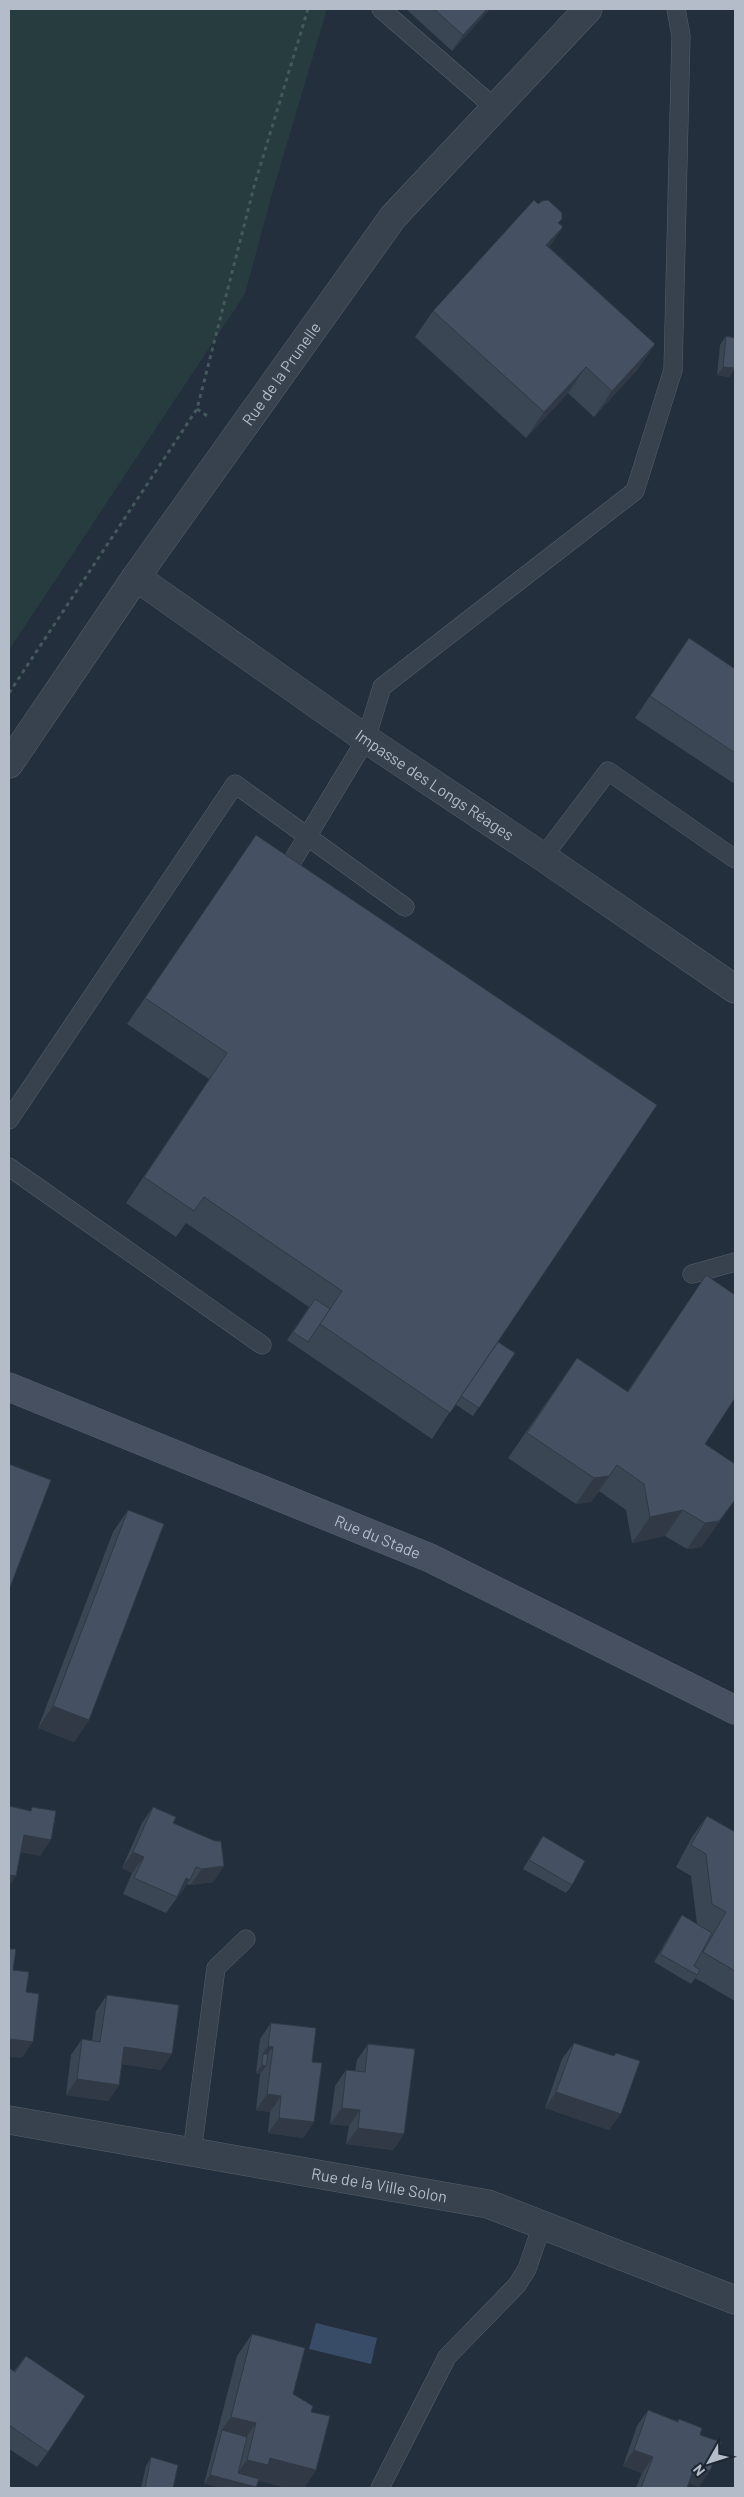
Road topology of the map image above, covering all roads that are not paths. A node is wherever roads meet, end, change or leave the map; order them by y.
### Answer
1 (381, 9) edge
2 (588, 9) edge
3 (676, 9) edge
4 (495, 108) junction
5 (136, 577) junction
6 (366, 739) junction
7 (9, 764) edge
8 (307, 836) junction
9 (543, 857) junction
10 (735, 858) edge
11 (284, 875) edge
12 (405, 907) dead end
13 (735, 989) edge
14 (9, 1120) edge
15 (9, 1167) edge
16 (735, 1262) edge
17 (692, 1274) dead end
18 (262, 1345) dead end
19 (9, 1387) edge
20 (735, 1710) edge
21 (246, 1939) dead end
22 (9, 2120) edge
23 (192, 2152) junction
24 (542, 2225) junction
25 (735, 2300) edge
26 (380, 2488) edge

1 - 4 lane
2 - 4 street, Rue de la Prunelle
3 - 6 lane
4 - 5 street, Rue de la Prunelle
5 - 6 street, Impasse des Longs Réages
5 - 7 street, Rue de la Prunelle
6 - 8 lane
6 - 9 street, Impasse des Longs Réages
8 - 11 lane
8 - 12 lane
8 - 14 lane
9 - 10 lane
9 - 13 street, Impasse des Longs Réages
15 - 18 lane
16 - 17 lane
19 - 20 main road, Rue du Stade
21 - 23 lane
22 - 23 street, Rue de la Ville Solon
23 - 24 street, Rue de la Ville Solon
24 - 25 street, Rue de la Ville Solon
24 - 26 lane

